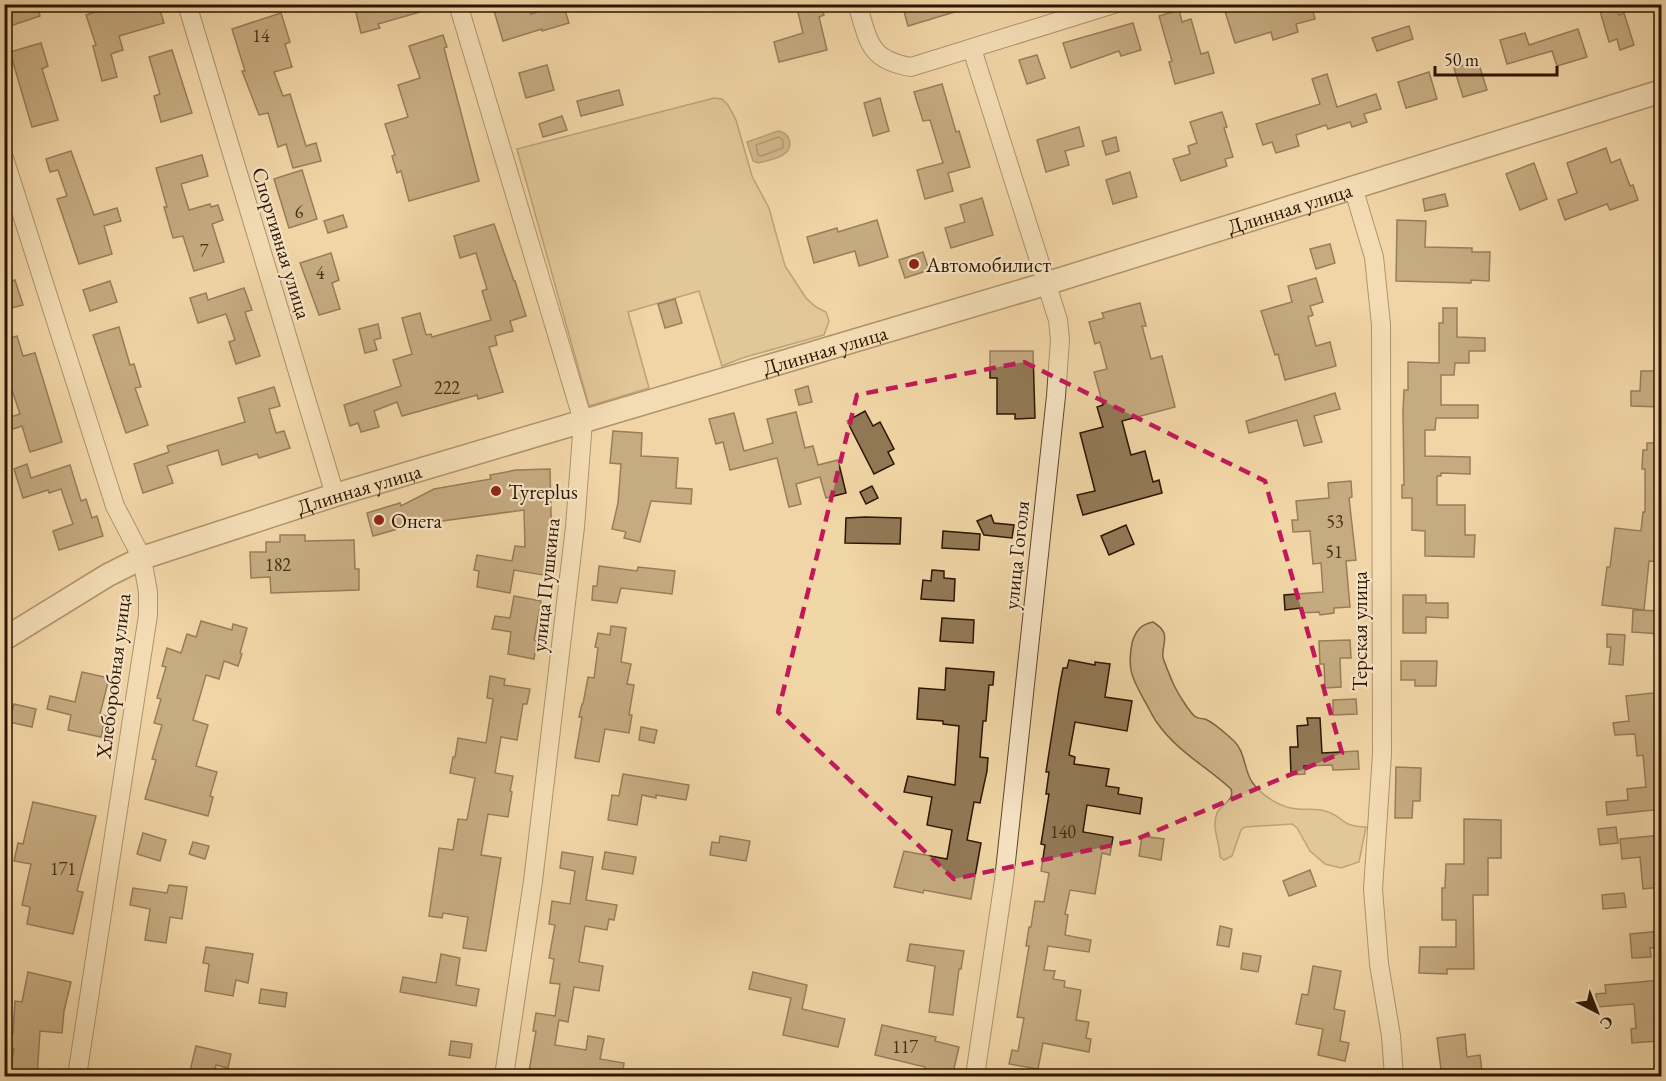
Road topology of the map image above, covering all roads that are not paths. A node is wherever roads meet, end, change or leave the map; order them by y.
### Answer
1 (187, 4) edge
2 (459, 4) edge
3 (857, 4) edge
4 (1114, 4) edge
5 (972, 49) junction
6 (1662, 91) edge
7 (4, 158) edge
8 (1353, 187) junction
9 (1045, 284) junction
10 (583, 421) junction
11 (335, 495) junction
12 (142, 558) junction
13 (4, 639) edge
14 (76, 1077) edge
15 (504, 1077) edge
16 (975, 1077) edge
17 (1394, 1077) edge

1 - 11 street, Спортивная улица
2 - 10 street, улица Пушкина
3 - 5 street
4 - 5 street
5 - 9 street, улица Гоголя
6 - 8 street, Длинная улица
7 - 12 street, Хлеборобная улица
8 - 9 street, Длинная улица
8 - 17 street, Терская улица
9 - 10 street, Длинная улица
9 - 16 street, улица Гоголя
10 - 11 street, Длинная улица
10 - 15 street, улица Пушкина
11 - 12 street, Длинная улица
12 - 13 street, Длинная улица
12 - 14 street, Хлеборобная улица

